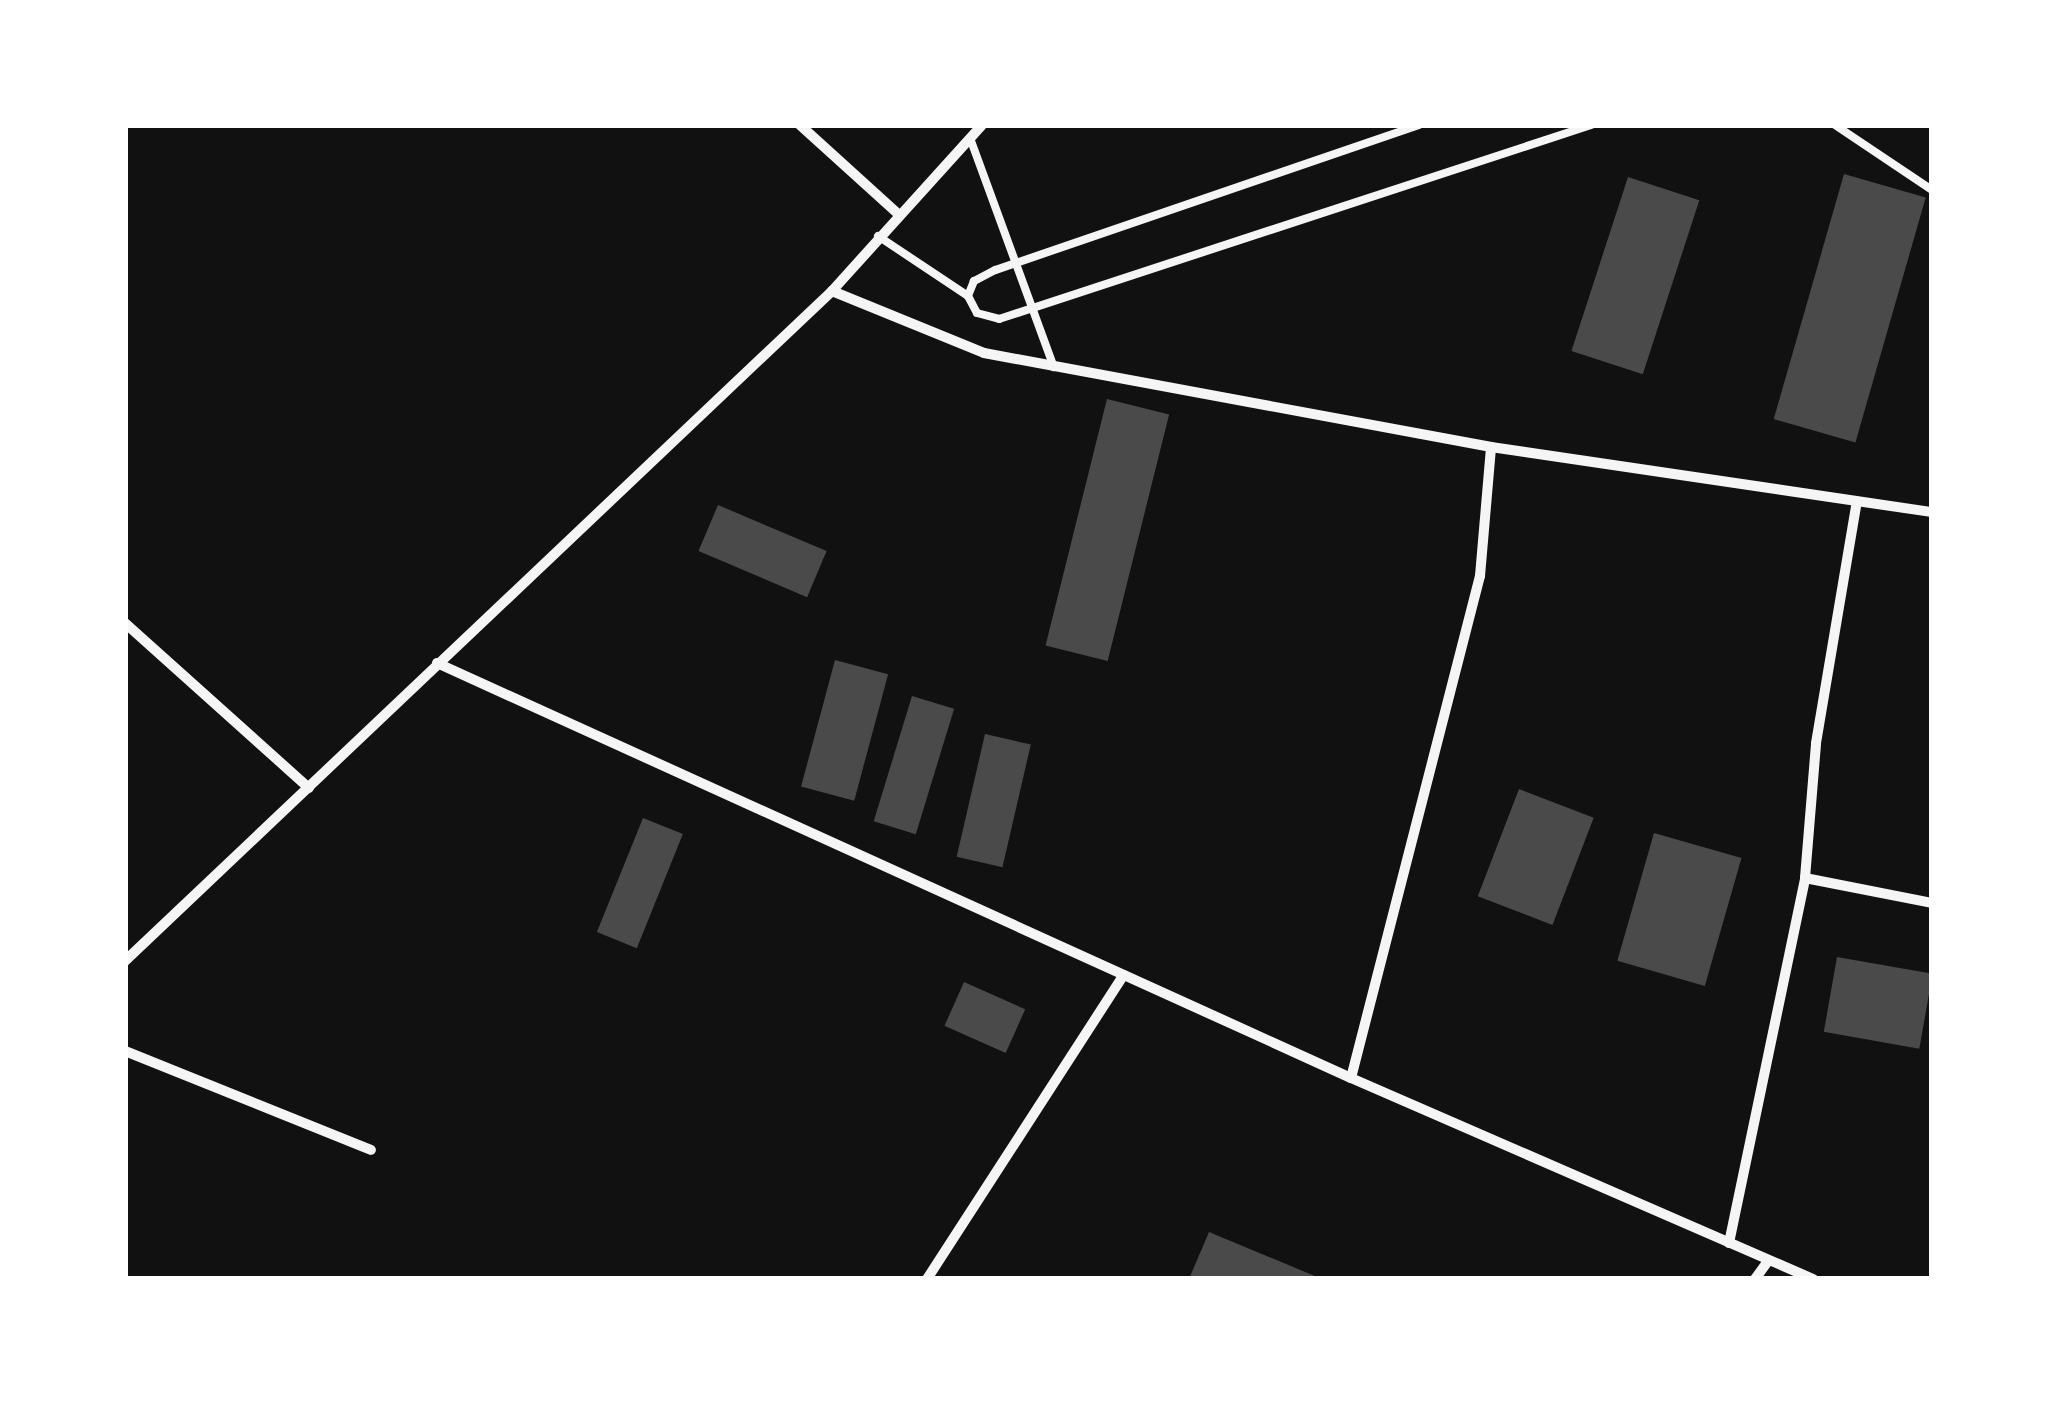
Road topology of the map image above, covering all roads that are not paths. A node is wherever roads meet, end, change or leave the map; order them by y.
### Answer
1 (800, 125) edge
2 (982, 125) edge
3 (1419, 125) edge
4 (1590, 125) edge
5 (1835, 125) edge
6 (970, 138) junction
7 (1932, 190) edge
8 (898, 214) junction
9 (878, 236) junction
10 (1015, 263) junction
11 (832, 291) junction
12 (968, 296) junction
13 (1032, 308) junction
14 (1054, 367) junction
15 (1491, 447) junction
16 (1857, 501) junction
17 (1932, 512) edge
18 (125, 623) edge
19 (436, 663) junction
20 (308, 788) junction
21 (1805, 878) junction
22 (1932, 904) edge
23 (125, 961) edge
24 (1124, 975) junction
25 (125, 1051) edge
26 (1350, 1078) junction
27 (372, 1150) dead end
28 (1729, 1243) junction
29 (1768, 1261) junction
30 (927, 1279) edge
31 (1755, 1279) edge
32 (1814, 1279) edge

1 - 8 street
2 - 6 street
3 - 10 lane
4 - 13 lane
5 - 7 lane
6 - 8 street
6 - 10 lane
8 - 9 street
9 - 11 street
9 - 12 lane
10 - 12 lane
10 - 13 lane
11 - 14 street
11 - 19 street
12 - 13 lane
13 - 14 lane
14 - 15 street
15 - 16 street
15 - 26 street
16 - 17 street
16 - 21 street
18 - 20 street
19 - 20 street
19 - 24 street
20 - 23 street
21 - 22 street
21 - 28 street
24 - 26 street
24 - 30 street
25 - 27 street
26 - 28 street
28 - 29 street
29 - 31 street
29 - 32 street

